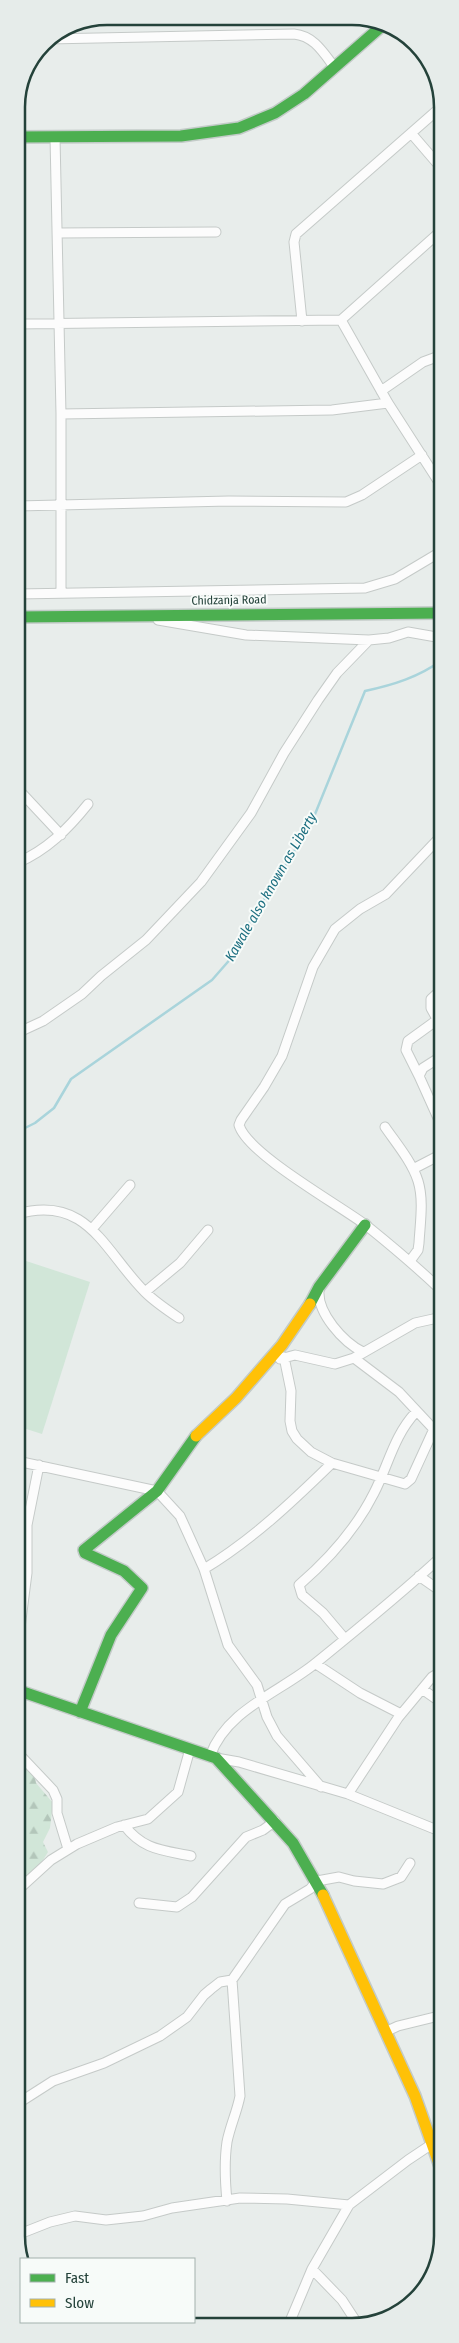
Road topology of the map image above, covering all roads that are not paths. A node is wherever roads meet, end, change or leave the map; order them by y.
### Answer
1 (378, 29) edge
2 (61, 39) edge
3 (335, 68) junction
4 (434, 113) edge
5 (411, 133) junction
6 (25, 137) edge
7 (55, 137) junction
8 (434, 160) edge
9 (216, 232) dead end
10 (57, 233) junction
11 (434, 237) edge
12 (341, 320) junction
13 (302, 321) junction
14 (60, 323) junction
15 (25, 324) edge
16 (434, 358) edge
17 (381, 391) junction
18 (388, 403) junction
19 (61, 414) junction
20 (422, 455) junction
21 (434, 474) edge
22 (60, 505) junction
23 (25, 506) edge
24 (434, 555) edge
25 (61, 593) junction
26 (25, 594) edge
27 (434, 613) edge
28 (137, 615) junction
29 (25, 617) edge
30 (434, 637) edge
31 (369, 640) junction
32 (25, 797) edge
33 (88, 804) dead end
34 (61, 835) junction
35 (434, 843) edge
36 (25, 859) edge
37 (434, 996) edge
38 (434, 1013) edge
39 (434, 1027) edge
40 (25, 1029) edge
41 (434, 1061) edge
42 (419, 1076) junction
43 (434, 1109) edge
44 (385, 1127) dead end
45 (434, 1158) edge
46 (413, 1169) junction
47 (130, 1185) dead end
48 (25, 1212) edge
49 (365, 1225) junction
50 (92, 1229) junction
51 (208, 1230) dead end
52 (410, 1261) junction
53 (434, 1284) edge
54 (319, 1287) junction
55 (145, 1292) junction
56 (178, 1318) dead end
57 (434, 1319) edge
58 (363, 1352) junction
59 (284, 1357) junction
60 (354, 1358) junction
61 (268, 1362) junction
62 (416, 1412) junction
63 (433, 1431) joint
64 (25, 1462) edge
65 (332, 1463) junction
66 (39, 1465) junction
67 (381, 1478) junction
68 (157, 1491) junction
69 (27, 1525) joint
70 (434, 1563) edge
71 (204, 1569) junction
72 (419, 1576) junction
73 (434, 1586) edge
74 (25, 1588) edge
75 (344, 1638) junction
76 (316, 1664) junction
77 (434, 1677) edge
78 (422, 1688) junction
79 (25, 1693) edge
80 (434, 1697) edge
81 (262, 1699) junction
82 (80, 1712) junction
83 (401, 1714) junction
84 (190, 1749) junction
85 (213, 1757) junction
86 (25, 1761) edge
87 (321, 1787) junction
88 (348, 1794) junction
89 (275, 1820) junction
90 (124, 1825) junction
91 (434, 1829) edge
92 (68, 1849) junction
93 (191, 1856) dead end
94 (410, 1863) dead end
95 (317, 1881) junction
96 (25, 1883) edge
97 (139, 1903) dead end
98 (232, 1980) junction
99 (434, 2018) edge
100 (385, 2032) junction
101 (25, 2099) edge
102 (434, 2136) edge
103 (434, 2144) edge
104 (227, 2201) junction
105 (349, 2205) junction
106 (25, 2232) edge
107 (312, 2269) junction
108 (291, 2318) edge
109 (353, 2318) edge

1 - 3 street
2 - 3 street
3 - 7 street
4 - 5 street
5 - 8 street
5 - 13 street
6 - 7 street
7 - 10 street
9 - 10 street
10 - 14 street
11 - 12 street
12 - 13 street
12 - 17 street
13 - 14 street
14 - 15 street
14 - 19 street
16 - 17 street
17 - 18 street
18 - 19 street
18 - 20 street
19 - 22 street
20 - 21 street
20 - 22 street
22 - 23 street
22 - 25 street
24 - 25 street
25 - 26 street
27 - 28 street, Chidzanja Road
28 - 29 street, Chidzanja Road
28 - 31 street
30 - 31 street
31 - 40 street
32 - 34 street
33 - 34 street
34 - 36 street
35 - 49 street
37 - 38 street
39 - 42 street
41 - 42 street
42 - 43 street
44 - 46 street
45 - 46 street
46 - 52 street
47 - 50 street
48 - 50 street
49 - 52 street
49 - 54 street
50 - 55 street
51 - 55 street
52 - 53 street
54 - 58 street
54 - 61 street
55 - 56 street
57 - 58 street
58 - 60 street
59 - 60 street
59 - 61 street
59 - 65 street
60 - 62 street
61 - 68 street
62 - 63 street
62 - 67 street
63 - 67 street
64 - 66 street
65 - 67 street
65 - 71 street
66 - 68 street
66 - 69 street
67 - 75 street
68 - 71 street
68 - 82 street
69 - 74 street
70 - 72 street
71 - 81 street
72 - 73 street
72 - 75 street
75 - 76 street
76 - 81 street
76 - 83 street
77 - 78 street
78 - 80 street
78 - 83 street
79 - 82 street
81 - 85 street
81 - 87 street
82 - 84 street
83 - 88 street
84 - 85 street
84 - 90 street
85 - 87 street
85 - 89 street
86 - 92 street
87 - 88 street
88 - 91 street
89 - 95 street
89 - 97 street
90 - 92 street
90 - 93 street
92 - 96 street
94 - 95 street
95 - 98 street
95 - 100 street
98 - 101 street
98 - 104 street
99 - 100 street
100 - 102 street
103 - 105 street
104 - 105 street
104 - 106 street
105 - 107 street
107 - 108 street
107 - 109 street

